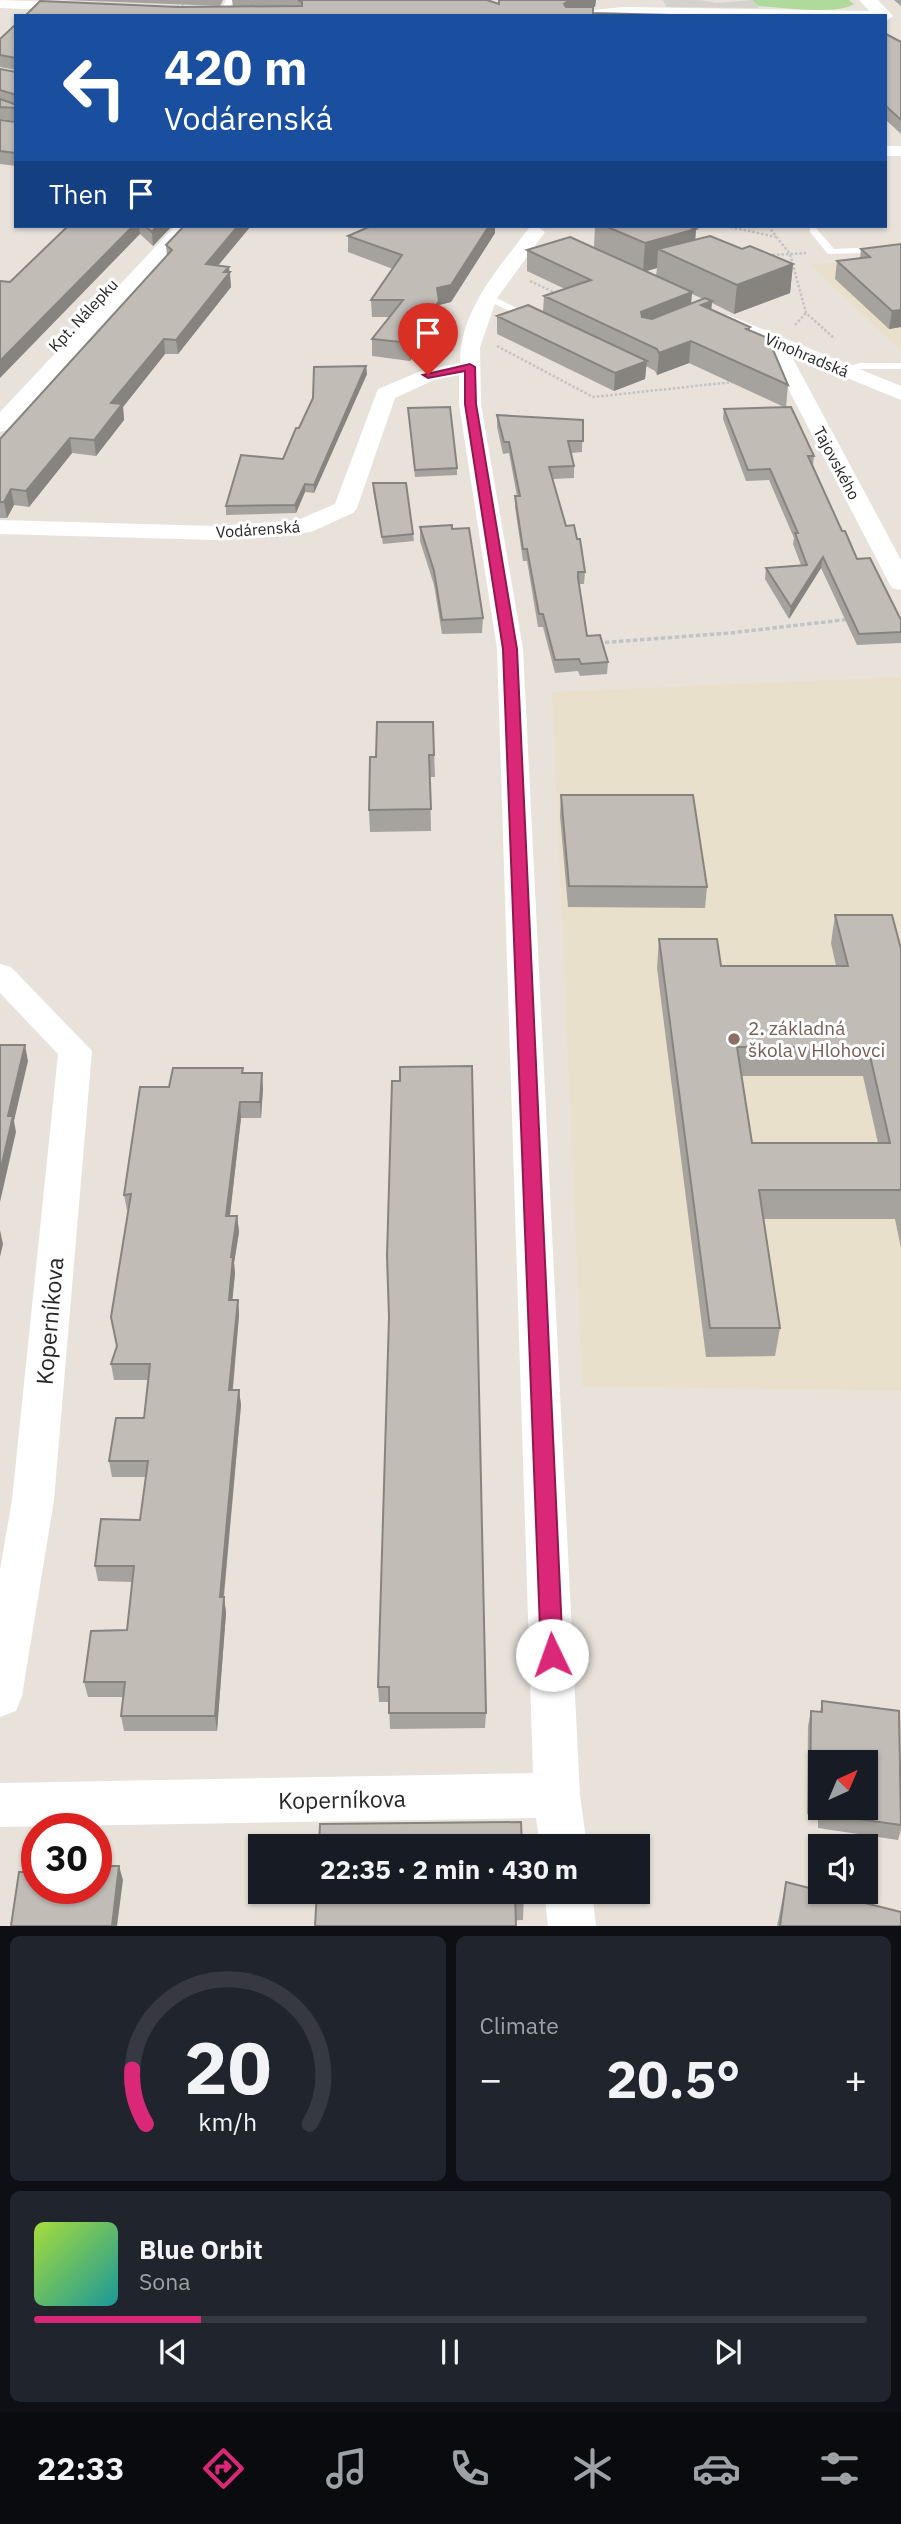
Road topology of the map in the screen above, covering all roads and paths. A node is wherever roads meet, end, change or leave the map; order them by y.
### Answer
1 (868, 0) edge
2 (747, 3) edge
3 (0, 4) edge
4 (677, 4) edge
5 (626, 6) edge
6 (160, 7) edge
7 (97, 8) edge
8 (224, 9) edge
9 (584, 14) edge
10 (832, 14) edge
11 (882, 14) edge
12 (164, 228) edge
13 (183, 228) edge
14 (735, 228) edge
15 (813, 230) dead end
16 (536, 232) edge
17 (777, 237) dead end
18 (901, 249) edge
19 (764, 256) edge
20 (507, 270) junction
21 (487, 296) junction
22 (570, 300) edge
23 (710, 312) edge
24 (544, 324) edge
25 (475, 334) junction
26 (774, 342) junction
27 (866, 366) junction
28 (901, 366) edge
29 (470, 367) junction
30 (841, 370) junction
31 (791, 376) junction
32 (901, 394) edge
33 (0, 405) edge
34 (0, 425) edge
35 (0, 527) edge
36 (901, 583) edge
37 (858, 618) edge
38 (593, 643) edge
39 (0, 974) edge
40 (0, 1696) edge
41 (558, 1795) junction
42 (0, 1805) edge
43 (562, 1834) edge
44 (570, 1904) edge
45 (572, 1926) edge

1 - 11 main road
2 - 4 street
3 - 7 street
5 - 9 street
5 - 10 street
6 - 8 path
12 - 33 street, Kpt. Nálepku
13 - 34 street
14 - 17 path
15 - 18 lane
16 - 20 street
19 - 27 path
20 - 21 street
20 - 22 path
21 - 24 lane
21 - 25 street
23 - 26 street, Vinohradská
25 - 29 street
25 - 31 path
26 - 30 street, Vinohradská
26 - 31 street, Tajovského
27 - 28 lane
27 - 30 lane
29 - 35 street, Vodárenská
29 - 41 street
30 - 32 street, Vinohradská
31 - 36 street, Tajovského
37 - 38 path
39 - 40 street, Koperníkova
41 - 42 street, Koperníkova
41 - 43 street
44 - 45 street

